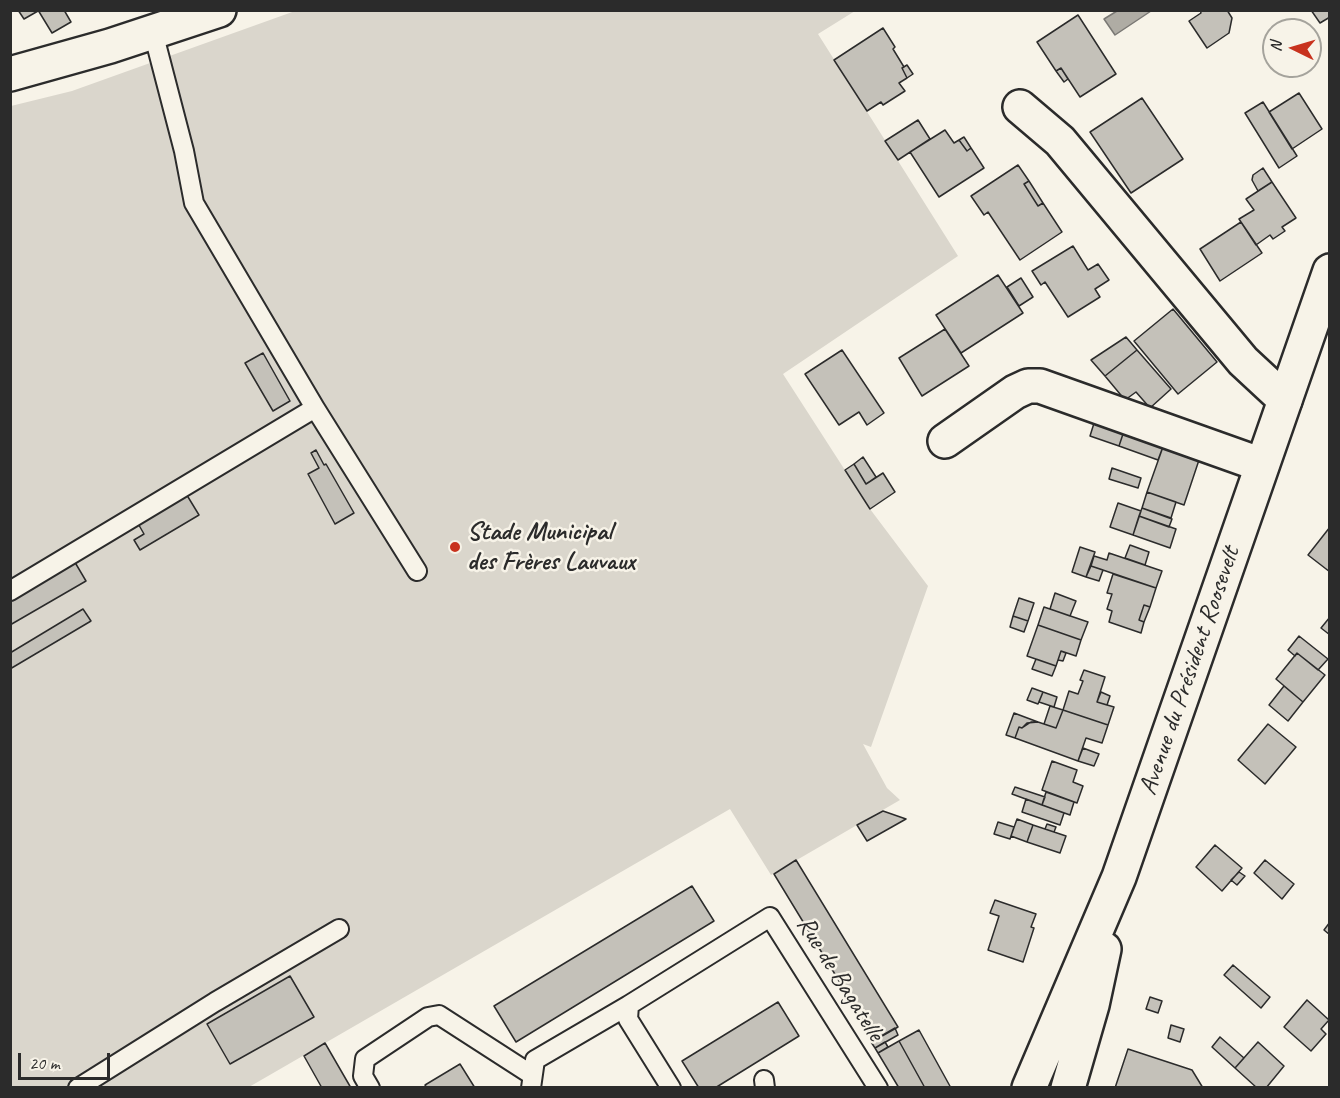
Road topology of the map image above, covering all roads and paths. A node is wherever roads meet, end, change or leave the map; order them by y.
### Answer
1 (219, 10) edge
2 (167, 22) edge
3 (10, 74) edge
4 (1020, 107) dead end
5 (1329, 271) edge
6 (1285, 400) junction
7 (315, 408) junction
8 (945, 441) dead end
9 (1262, 465) junction
10 (417, 571) dead end
11 (10, 591) edge
12 (1119, 877) junction
13 (339, 929) dead end
14 (629, 1005) junction
15 (532, 1081) edge
16 (78, 1088) edge
17 (370, 1088) edge
18 (671, 1088) edge
19 (878, 1088) edge
20 (1029, 1088) edge
21 (1068, 1088) edge

1 - 2 main road
2 - 3 main road
2 - 7 lane
4 - 6 main road
5 - 6 main road, Avenue du Président Roosevelt
6 - 9 main road, Avenue du Président Roosevelt
7 - 10 lane
7 - 11 lane
8 - 9 main road
9 - 12 main road, Avenue du Président Roosevelt
12 - 20 main road, Avenue du Président Roosevelt
12 - 21 main road, Avenue du Président Roosevelt
13 - 16 lane
14 - 15 lane, Rue de Bagatelle
14 - 18 lane
14 - 19 lane, Rue de Bagatelle
15 - 17 lane

